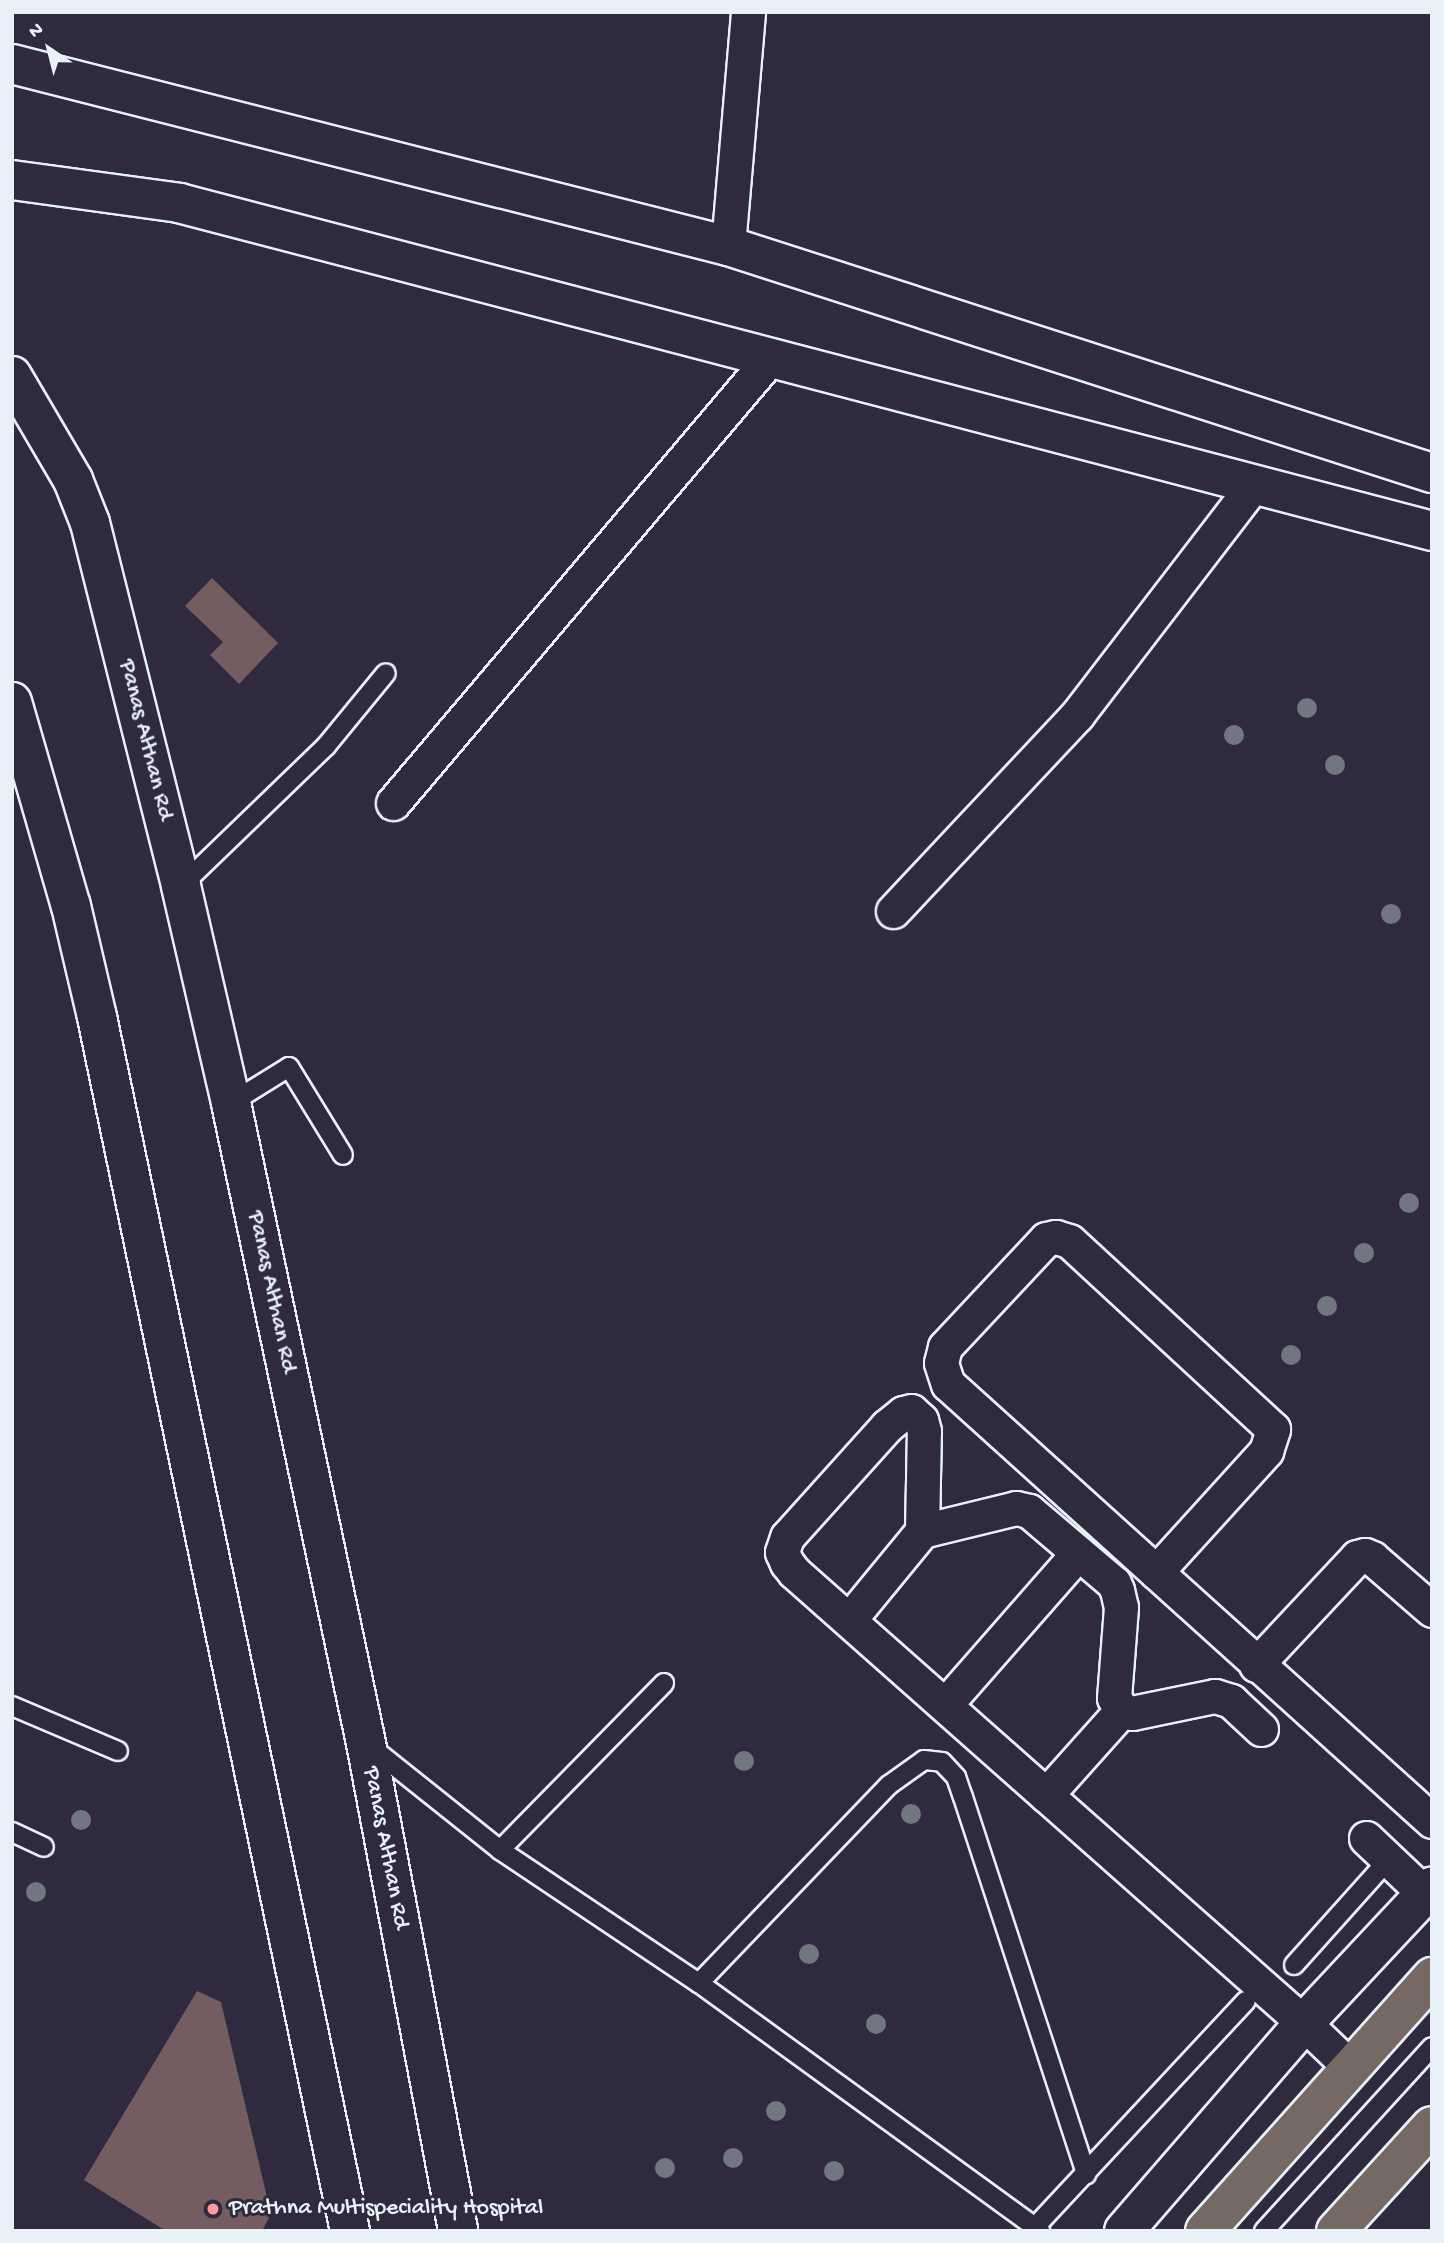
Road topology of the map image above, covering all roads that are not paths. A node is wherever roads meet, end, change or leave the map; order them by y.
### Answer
1 (748, 12) edge
2 (12, 64) edge
3 (12, 180) edge
4 (728, 246) junction
5 (771, 357) junction
6 (12, 376) edge
7 (1432, 472) edge
8 (1254, 484) junction
9 (1432, 531) edge
10 (386, 673) dead end
11 (12, 702) edge
12 (393, 803) dead end
13 (181, 886) junction
14 (893, 911) dead end
15 (231, 1103) junction
16 (343, 1156) dead end
17 (922, 1531) junction
18 (1078, 1553) junction
19 (1156, 1572) junction
20 (1432, 1610) edge
21 (849, 1620) junction
22 (1256, 1665) junction
23 (664, 1684) dead end
24 (945, 1705) junction
25 (12, 1706) edge
26 (1122, 1710) junction
27 (1261, 1729) dead end
28 (366, 1743) junction
29 (118, 1751) dead end
30 (1046, 1795) junction
31 (1432, 1822) edge
32 (12, 1832) edge
33 (44, 1847) dead end
34 (1377, 1849) joint
35 (500, 1850) junction
36 (1428, 1890) edge
37 (1294, 1965) dead end
38 (1432, 1978) edge
39 (699, 1983) junction
40 (1246, 2001) dead end
41 (1304, 2023) junction
42 (1432, 2047) edge
43 (1350, 2067) junction
44 (1432, 2126) edge
45 (1086, 2174) junction
46 (1037, 2229) edge
47 (350, 2231) edge
48 (458, 2231) edge
49 (1124, 2231) edge
50 (1205, 2231) edge
51 (1264, 2231) edge
52 (1336, 2231) edge

1 - 4 street
2 - 4 main road
3 - 5 main road
4 - 7 main road
5 - 8 main road
5 - 12 street
6 - 13 main road, Panas Althan Rd
8 - 9 main road
8 - 14 street
10 - 13 lane
11 - 47 main road
13 - 15 main road, Panas Althan Rd
15 - 16 lane
15 - 28 main road, Panas Althan Rd
17 - 18 street
17 - 21 street
17 - 21 street
18 - 24 street
18 - 26 street
19 - 19 street
19 - 22 street
20 - 22 street
21 - 24 street
22 - 31 street
23 - 35 lane
24 - 30 street
25 - 29 lane
26 - 27 street
26 - 30 street
28 - 35 lane
28 - 48 main road, Panas Althan Rd
30 - 41 street
32 - 33 lane
34 - 36 street
34 - 37 lane
35 - 39 lane
36 - 41 main road
38 - 43 main road
39 - 45 lane
39 - 46 lane
40 - 45 lane
41 - 43 street
41 - 49 main road
42 - 51 lane
43 - 50 main road
44 - 52 main road
45 - 46 lane

